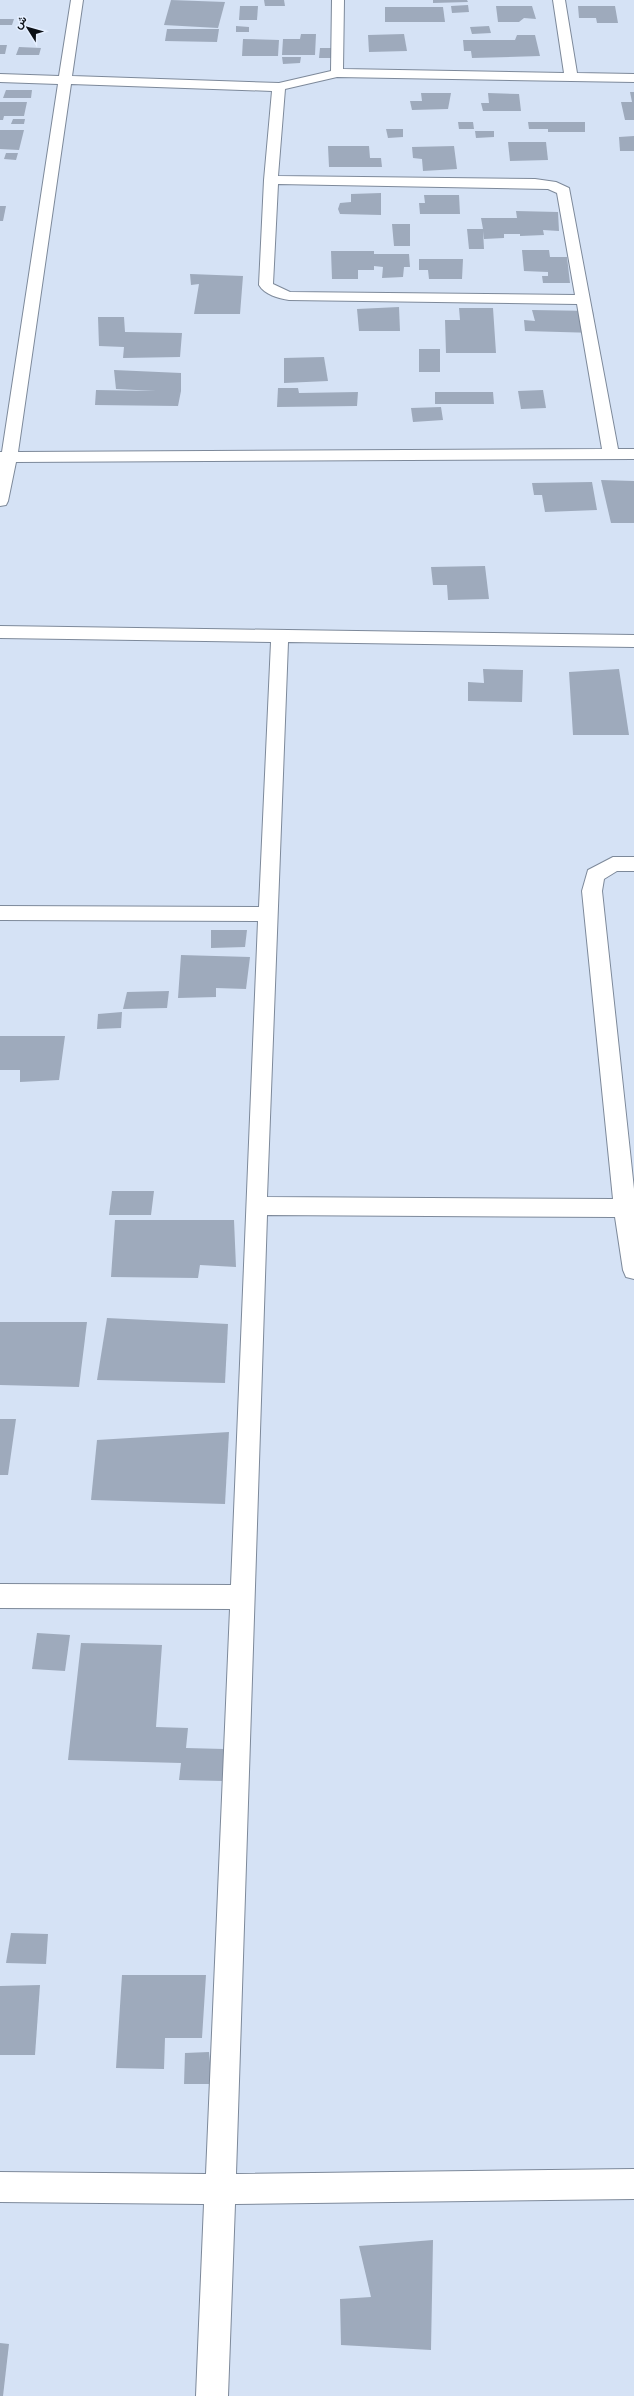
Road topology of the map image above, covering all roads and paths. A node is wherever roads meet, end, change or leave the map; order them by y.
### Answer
1 (78, 0) edge
2 (338, 0) edge
3 (559, 0) edge
4 (337, 74) junction
5 (0, 78) edge
6 (571, 78) junction
7 (634, 78) edge
8 (65, 80) junction
9 (279, 87) junction
10 (271, 180) junction
11 (584, 300) junction
12 (611, 454) junction
13 (634, 454) edge
14 (4, 457) edge
15 (0, 501) edge
16 (0, 632) edge
17 (280, 636) junction
18 (634, 641) edge
19 (634, 864) edge
20 (0, 913) edge
21 (270, 914) junction
22 (256, 1206) junction
23 (630, 1208) edge
24 (634, 1270) edge
25 (0, 1596) edge
26 (243, 1596) junction
27 (634, 2184) edge
28 (0, 2187) edge
29 (220, 2189) junction
30 (212, 2396) edge

1 - 8 street
2 - 4 street
3 - 6 street
4 - 6 street
4 - 9 street
5 - 8 street
6 - 7 street
8 - 9 street
8 - 14 street
9 - 10 street
10 - 11 street
10 - 11 street
11 - 12 street
12 - 13 street
12 - 14 street
14 - 15 street
16 - 17 street
17 - 18 street
17 - 21 street
19 - 23 street
20 - 21 street
21 - 22 street
22 - 23 street
22 - 26 street
23 - 24 street
25 - 26 street
26 - 29 street
27 - 29 street
28 - 29 street
29 - 30 street

